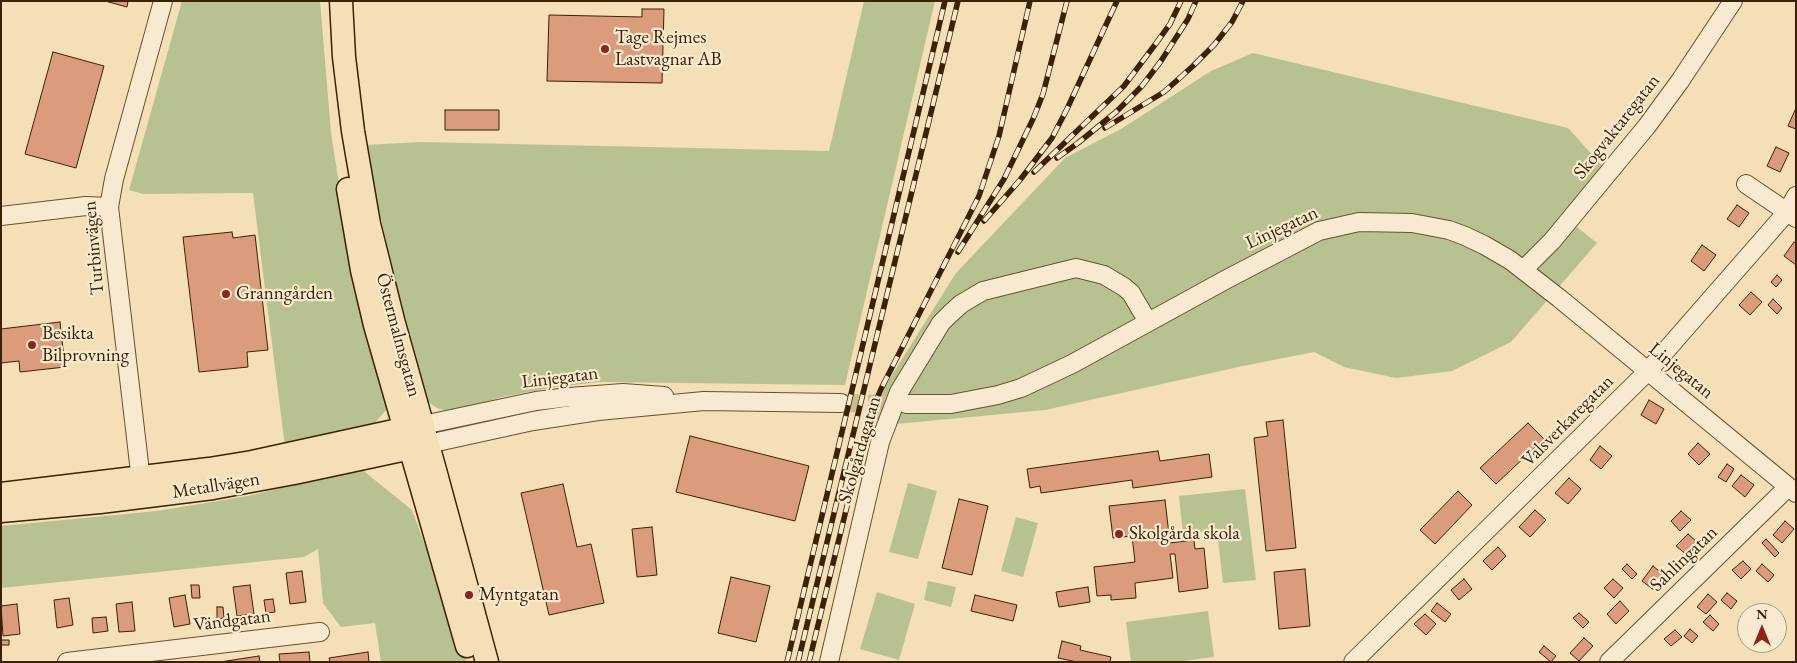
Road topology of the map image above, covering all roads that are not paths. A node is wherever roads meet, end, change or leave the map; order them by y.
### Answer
1 (163, 1) edge
2 (331, 1) edge
3 (341, 1) edge
4 (1733, 1) edge
5 (1746, 184) dead end
6 (1796, 196) edge
7 (109, 206) junction
8 (1791, 215) edge
9 (1, 216) edge
10 (1523, 270) junction
11 (1148, 322) junction
12 (1648, 371) junction
13 (841, 402) tunnel mouth
14 (906, 404) tunnel mouth
15 (416, 437) junction
16 (142, 488) junction
17 (1792, 490) edge
18 (1, 494) edge
19 (1, 511) edge
20 (320, 632) dead end
21 (149, 657) edge
22 (67, 662) edge
23 (472, 662) edge
24 (487, 662) edge
25 (829, 662) edge
26 (1353, 662) edge
27 (1609, 662) edge

1 - 7 street, Turbinvägen
2 - 15 main road, Östermalmsgatan
3 - 15 main road, Östermalmsgatan
4 - 10 street, Skogvaktaregatan
5 - 8 street
6 - 8 street, Valsverkaregatan
7 - 9 street
7 - 16 street, Turbinvägen
8 - 12 street, Valsverkaregatan
10 - 11 street, Linjegatan
10 - 12 street, Linjegatan
11 - 14 street, Linjegatan
11 - 25 street, Skolgårdagatan
12 - 17 street, Linjegatan
12 - 26 street, Valsverkaregatan
13 - 15 street, Linjegatan
15 - 16 main road, Metallvägen
15 - 23 main road, Östermalmsgatan
15 - 24 main road, Östermalmsgatan
16 - 18 main road, Metallvägen
16 - 19 main road, Metallvägen
17 - 27 street, Sahlingatan
20 - 21 street, Vändgatan
21 - 22 street, Vändgatan

